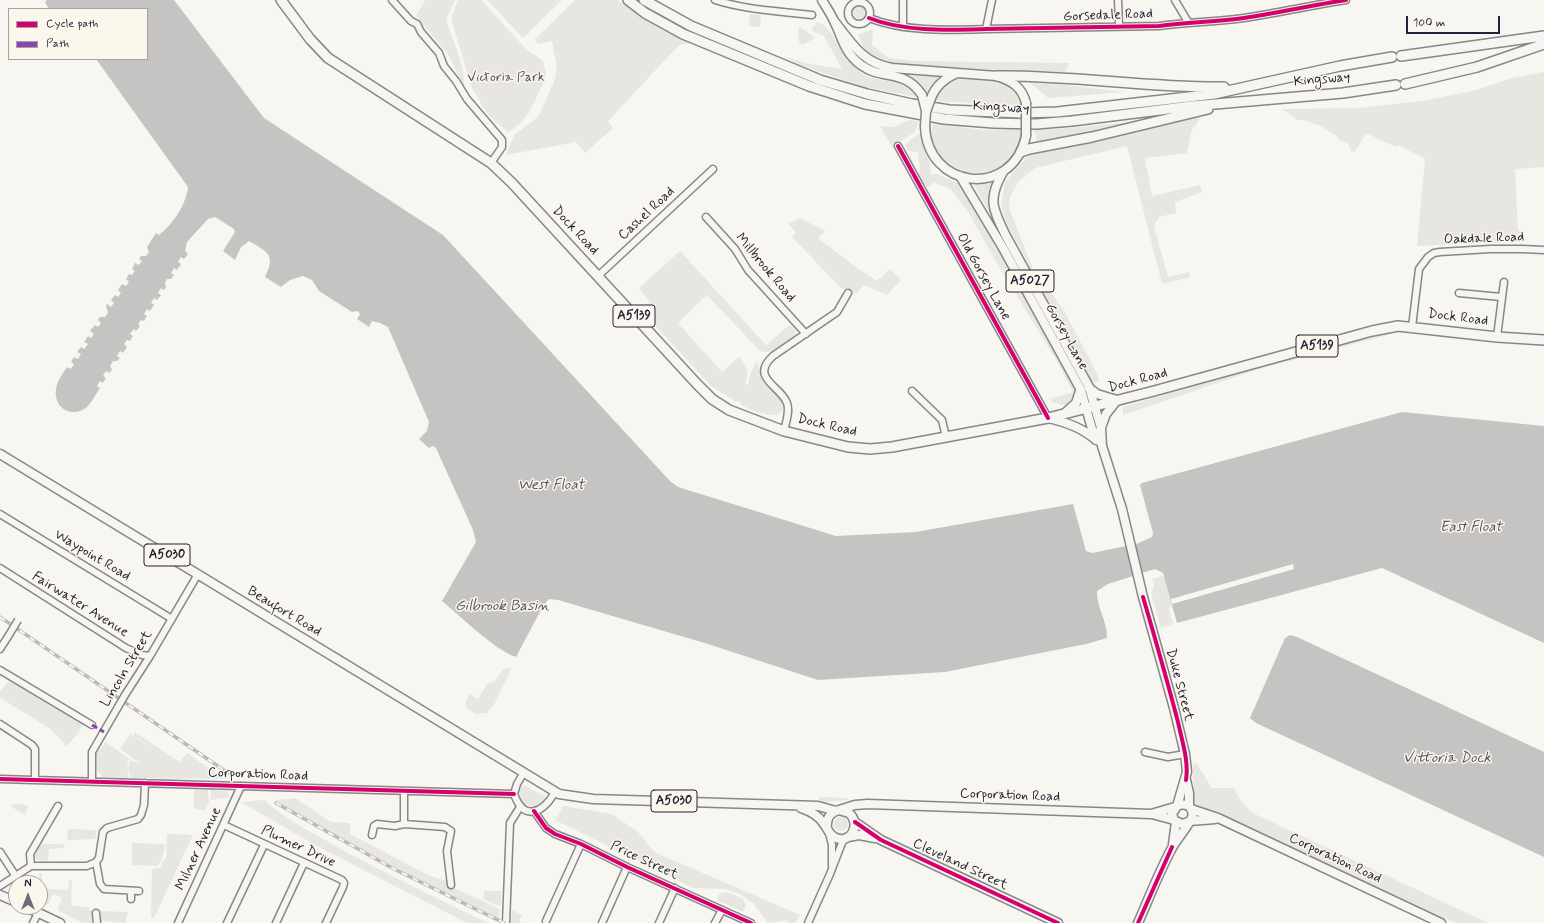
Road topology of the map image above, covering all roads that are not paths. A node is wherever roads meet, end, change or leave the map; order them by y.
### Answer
1 (281, 0) edge
2 (392, 0) edge
3 (628, 0) edge
4 (644, 0) edge
5 (714, 0) edge
6 (822, 0) edge
7 (903, 0) edge
8 (992, 0) edge
9 (1118, 0) edge
10 (1175, 0) edge
11 (1346, 0) edge
12 (806, 7) dead end
13 (869, 18) dead end
14 (835, 22) junction
15 (1188, 22) junction
16 (903, 26) junction
17 (1119, 26) junction
18 (986, 29) junction
19 (1544, 36) edge
20 (1544, 44) edge
21 (958, 73) junction
22 (998, 76) junction
23 (1242, 87) junction
24 (1245, 101) junction
25 (926, 112) junction
26 (898, 146) dead end
27 (1021, 152) junction
28 (491, 163) junction
29 (713, 169) dead end
30 (1003, 172) junction
31 (960, 176) junction
32 (706, 217) dead end
33 (1544, 250) edge
34 (598, 276) junction
35 (1504, 282) dead end
36 (848, 293) dead end
37 (1459, 293) dead end
38 (1501, 297) junction
39 (1412, 327) junction
40 (806, 334) junction
41 (1496, 337) junction
42 (1544, 340) edge
43 (1085, 388) junction
44 (912, 391) dead end
45 (1117, 400) junction
46 (1091, 407) junction
47 (1063, 415) junction
48 (1048, 418) junction
49 (1101, 428) junction
50 (784, 431) junction
51 (946, 437) junction
52 (1102, 446) junction
53 (0, 454) edge
54 (0, 514) edge
55 (0, 568) edge
56 (198, 574) junction
57 (172, 618) junction
58 (18, 620) dead end
59 (0, 649) edge
60 (150, 656) junction
61 (0, 670) edge
62 (0, 724) edge
63 (92, 725) dead end
64 (1145, 752) dead end
65 (1185, 754) junction
66 (523, 774) junction
67 (0, 779) edge
68 (35, 780) junction
69 (1186, 780) junction
70 (92, 782) junction
71 (145, 783) junction
72 (241, 786) junction
73 (404, 791) junction
74 (555, 792) junction
75 (514, 794) junction
76 (868, 804) junction
77 (795, 805) junction
78 (58, 806) dead end
79 (520, 807) junction
80 (1176, 807) junction
81 (1190, 807) junction
82 (534, 811) junction
83 (837, 811) junction
84 (1151, 814) junction
85 (1218, 818) junction
86 (371, 819) dead end
87 (855, 820) junction
88 (1175, 821) junction
89 (1189, 821) junction
90 (404, 824) junction
91 (224, 825) junction
92 (376, 825) junction
93 (828, 830) junction
94 (372, 835) dead end
95 (846, 838) junction
96 (881, 840) junction
97 (581, 844) junction
98 (264, 845) junction
99 (1172, 847) junction
100 (0, 852) edge
101 (96, 862) junction
102 (304, 863) junction
103 (31, 866) junction
104 (627, 867) junction
105 (832, 870) junction
106 (15, 875) joint
107 (451, 885) dead end
108 (675, 888) junction
109 (131, 891) junction
110 (139, 891) dead end
111 (131, 900) dead end
112 (722, 910) junction
113 (96, 913) dead end
114 (44, 915) edge
115 (506, 920) edge
116 (546, 922) dead end
117 (60, 923) edge
118 (97, 923) edge
119 (178, 923) edge
120 (227, 923) edge
121 (276, 923) edge
122 (326, 923) edge
123 (602, 923) edge
124 (659, 923) edge
125 (716, 923) edge
126 (751, 923) edge
127 (808, 923) edge
128 (1058, 923) edge
129 (1138, 923) edge
130 (1441, 923) edge

1 - 28 highway, Dock Road / A5139
2 - 28 street
3 - 24 highway, Kingsway
4 - 23 highway, Kingsway
5 - 12 street
6 - 14 main road
7 - 16 street
8 - 18 street
9 - 17 street
10 - 15 street
11 - 15 street, Gorsedale Road
13 - 16 street, Gorsedale Road
14 - 21 main road
14 - 25 main road, bridge
15 - 17 street, Gorsedale Road
16 - 18 street, Gorsedale Road
17 - 18 street, Gorsedale Road
19 - 23 highway, Kingsway
20 - 24 highway, Kingsway
21 - 22 main road
21 - 25 main road, bridge
22 - 23 highway
22 - 27 main road, bridge
24 - 27 highway
25 - 31 main road, bridge
26 - 48 street, Old Gorsey Lane
27 - 30 main road
28 - 34 highway, Dock Road / A5139
29 - 34 street, Cashel Road
30 - 31 main road
30 - 43 main road, Gorsey Lane / A5027
31 - 43 main road, Gorsey Lane / A5027
32 - 40 street, Millbrook Road
33 - 39 street, Oakdale Road
34 - 50 highway, Dock Road / A5139
35 - 38 street
36 - 40 street
37 - 38 street
38 - 41 street
39 - 41 highway, Dock Road / A5139
39 - 45 highway, Dock Road / A5139
40 - 50 street
41 - 42 highway, Dock Road / A5139
43 - 45 main road
43 - 46 main road, Gorsey Lane / A5027
43 - 47 main road
44 - 51 street
45 - 46 highway, Dock Road / A5139
45 - 49 main road
46 - 47 highway, Dock Road / A5139
46 - 49 main road, Duke Street / A5027
46 - 52 main road, Duke Street / A5027
47 - 48 highway, Dock Road / A5139
48 - 51 highway, Dock Road / A5139
48 - 52 main road
49 - 52 main road, Duke Street / A5027
50 - 51 highway, Dock Road / A5139
52 - 65 main road, Duke Street / A5027
53 - 56 main road, Beaufort Road / A5030
54 - 57 street, Waypoint Road
55 - 60 street, Fairwater Avenue
56 - 57 street, Lincoln Street
56 - 66 main road, Beaufort Road / A5030
57 - 60 street, Lincoln Street
58 - 59 street, bridge
60 - 70 street, Lincoln Street, bridge
61 - 63 street
62 - 68 street
64 - 65 street
65 - 69 main road, Duke Street / A5027
66 - 74 main road, Beaufort Road / A5030
66 - 75 street
67 - 68 street, Corporation Road
68 - 70 street, Corporation Road
69 - 80 main road, Duke Street / A5027
69 - 81 main road, Duke Street / A5027
70 - 71 street, Corporation Road
71 - 72 street, Corporation Road
71 - 101 street
72 - 73 street, Corporation Road
72 - 91 street, Milner Avenue
73 - 75 street, Corporation Road
73 - 90 street
74 - 77 main road, Corporation Road / A5030
74 - 82 street
75 - 79 street
76 - 83 main road, Corporation Road
76 - 84 main road, Corporation Road
76 - 87 main road
77 - 83 main road, Corporation Road / A5030
77 - 93 main road, Corporation Road / A5030
78 - 103 street
79 - 82 street
79 - 115 street
80 - 81 main road
80 - 84 main road, Corporation Road
80 - 88 main road
81 - 85 main road, Corporation Road
81 - 89 main road
82 - 97 street, Price Street
83 - 87 main road
83 - 93 main road
84 - 88 main road, Corporation Road
85 - 89 main road, Corporation Road
85 - 130 main road, Corporation Road
86 - 92 street
87 - 95 main road
87 - 96 main road, Cleveland Street
88 - 89 main road
88 - 99 main road
89 - 99 main road
90 - 92 street
90 - 107 street
91 - 98 street, Plumer Drive
91 - 119 street, Milner Avenue
92 - 94 street
93 - 95 main road
93 - 105 street
95 - 96 main road, Cleveland Street
95 - 105 street
96 - 128 main road, Cleveland Street
97 - 104 street, Price Street
97 - 116 street
98 - 102 street, Plumer Drive
98 - 120 street
99 - 129 main road
100 - 106 street
101 - 103 street
101 - 109 street
102 - 121 street
102 - 122 street, Plumer Drive
103 - 106 street
104 - 108 street, Price Street
104 - 123 street
105 - 127 street
108 - 112 street, Price Street
108 - 124 street
109 - 110 street
109 - 111 street
112 - 125 street
112 - 126 street, Price Street
113 - 118 street
114 - 117 main road

